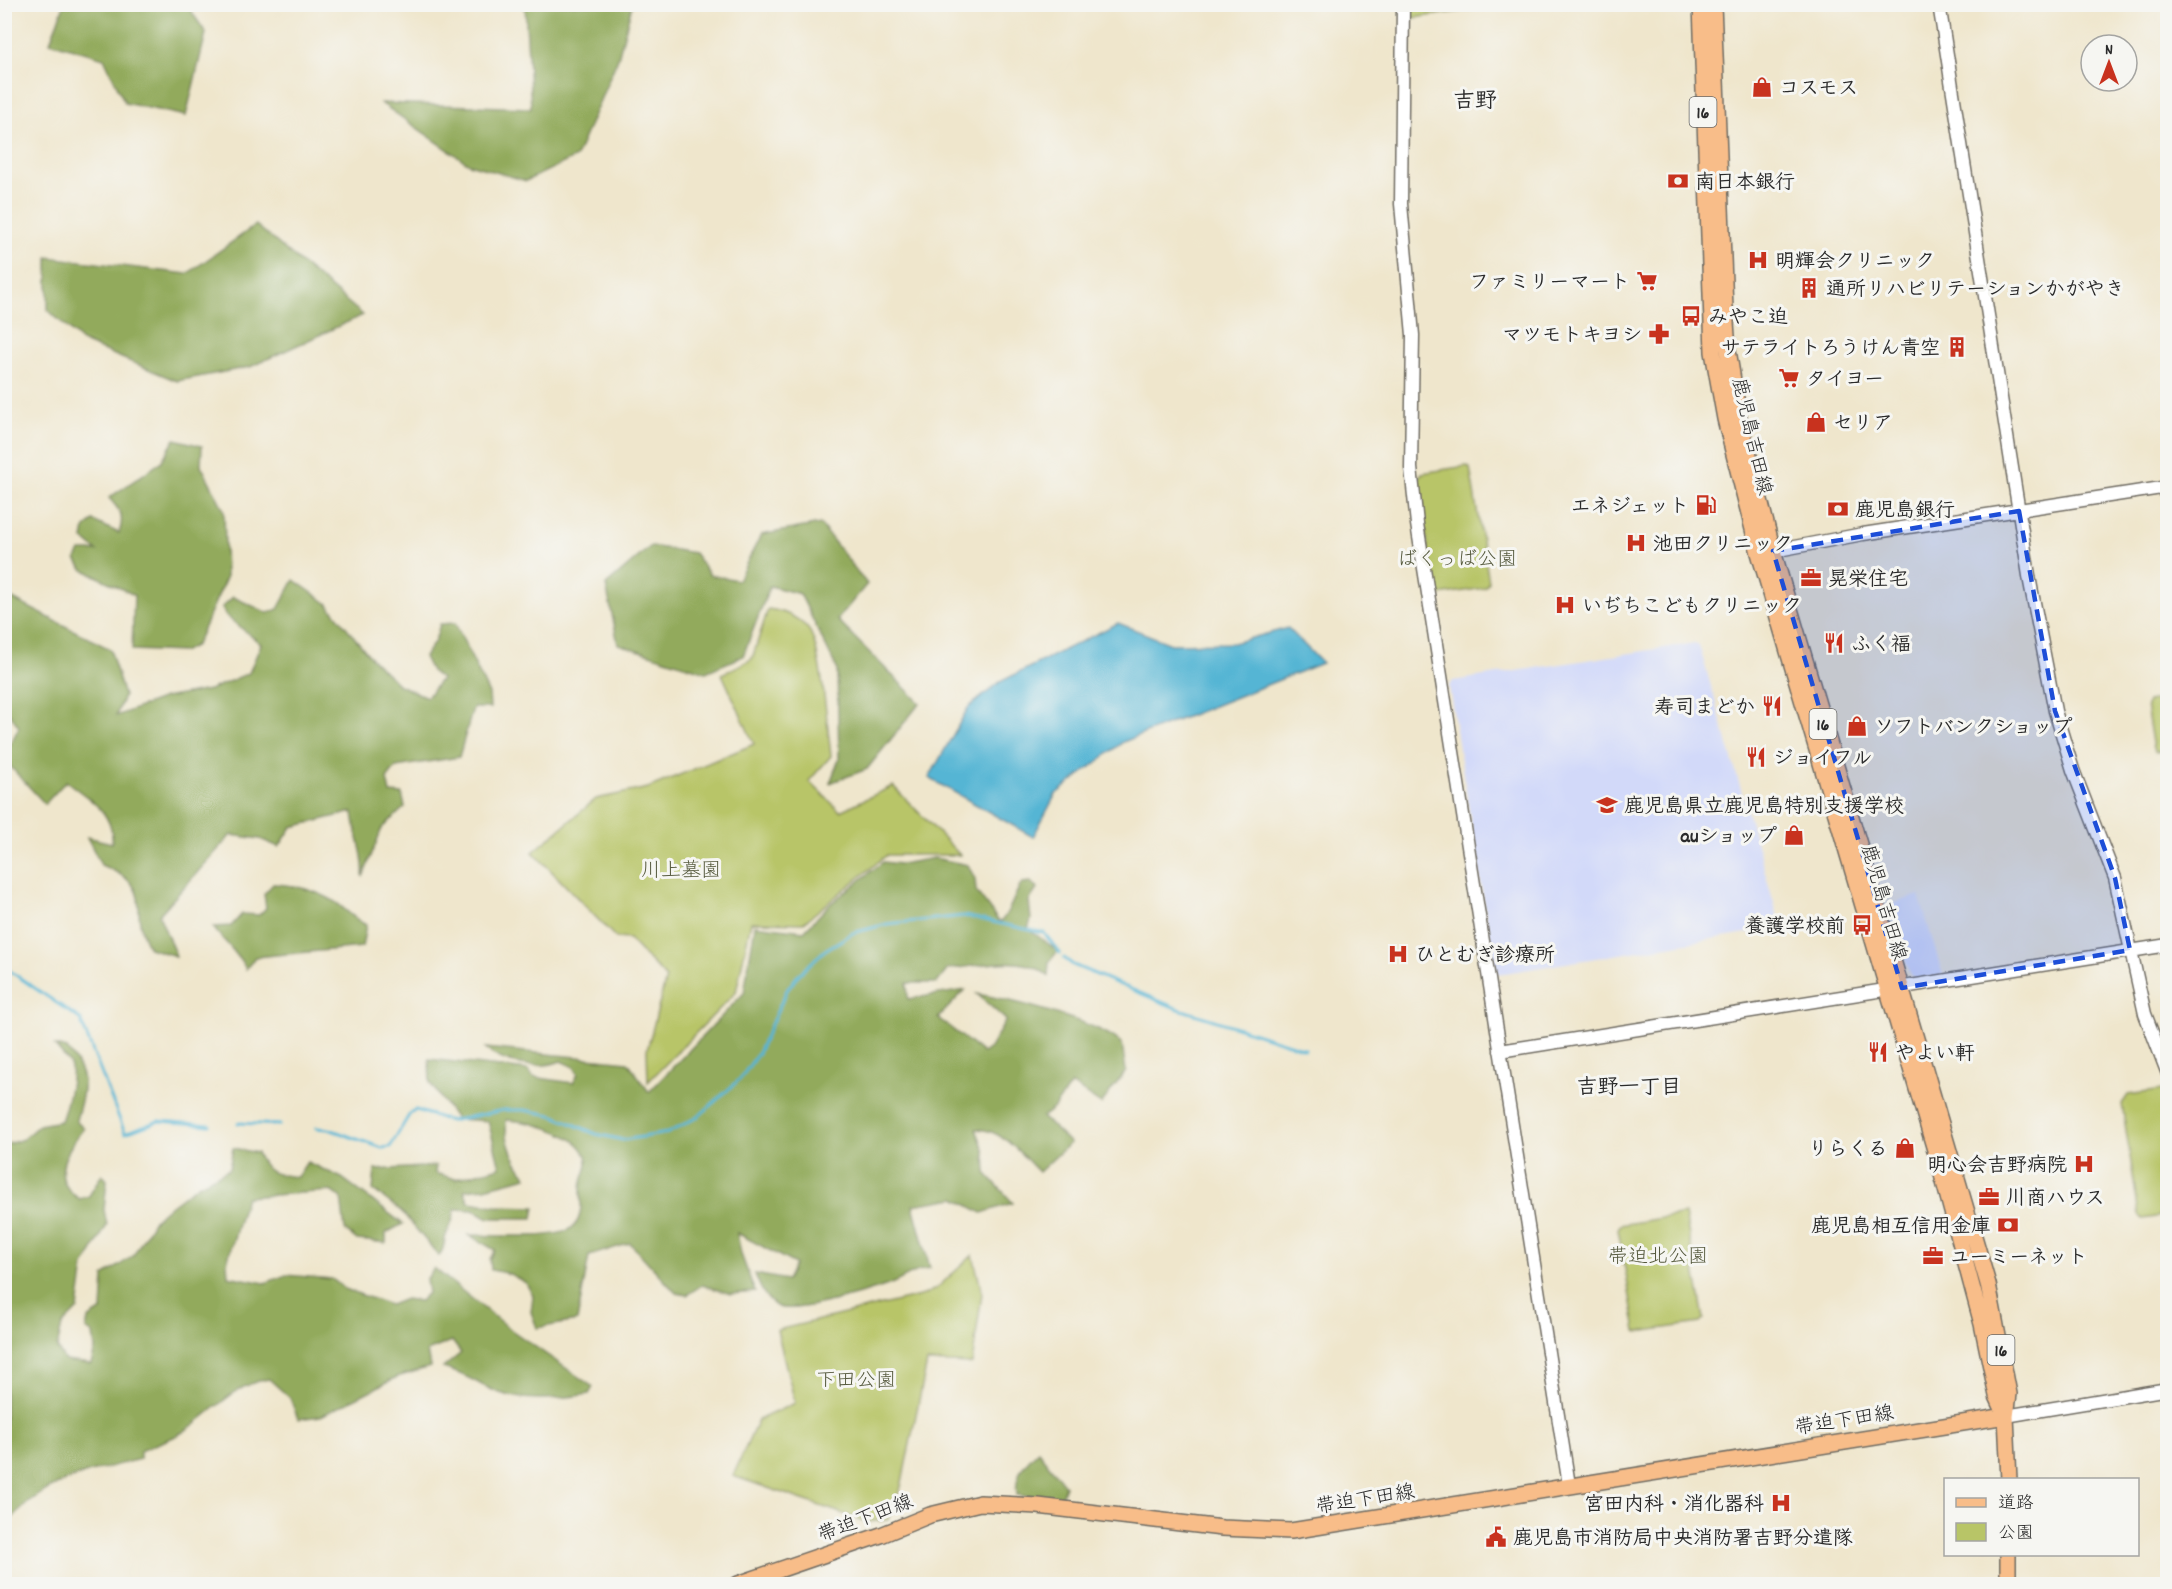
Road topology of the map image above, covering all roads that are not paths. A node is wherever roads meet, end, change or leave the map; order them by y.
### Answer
1 (1403, 4) edge
2 (1701, 4) edge
3 (1713, 4) edge
4 (1939, 4) edge
5 (2168, 487) edge
6 (2019, 511) junction
7 (1773, 551) junction
8 (2168, 945) edge
9 (2130, 950) junction
10 (1895, 989) junction
11 (1500, 1051) junction
12 (2168, 1074) edge
13 (2168, 1389) edge
14 (2006, 1416) junction
15 (2009, 1478) edge
16 (1569, 1485) junction
17 (2008, 1556) edge
18 (738, 1584) edge
19 (2008, 1584) edge

1 - 11 street
2 - 10 main road, 鹿児島吉田線 / 16
3 - 7 main road, 鹿児島吉田線 / 16
4 - 6 street
5 - 6 street
6 - 7 street
6 - 9 street
7 - 10 main road, 鹿児島吉田線 / 16
8 - 9 street
9 - 10 street
9 - 12 street
10 - 11 street
10 - 14 main road, 鹿児島吉田線 / 16
11 - 16 street
13 - 14 street
14 - 15 main road, 鹿児島吉田線 / 16
14 - 16 main road, 帯迫下田線
16 - 18 main road, 帯迫下田線
17 - 19 main road

